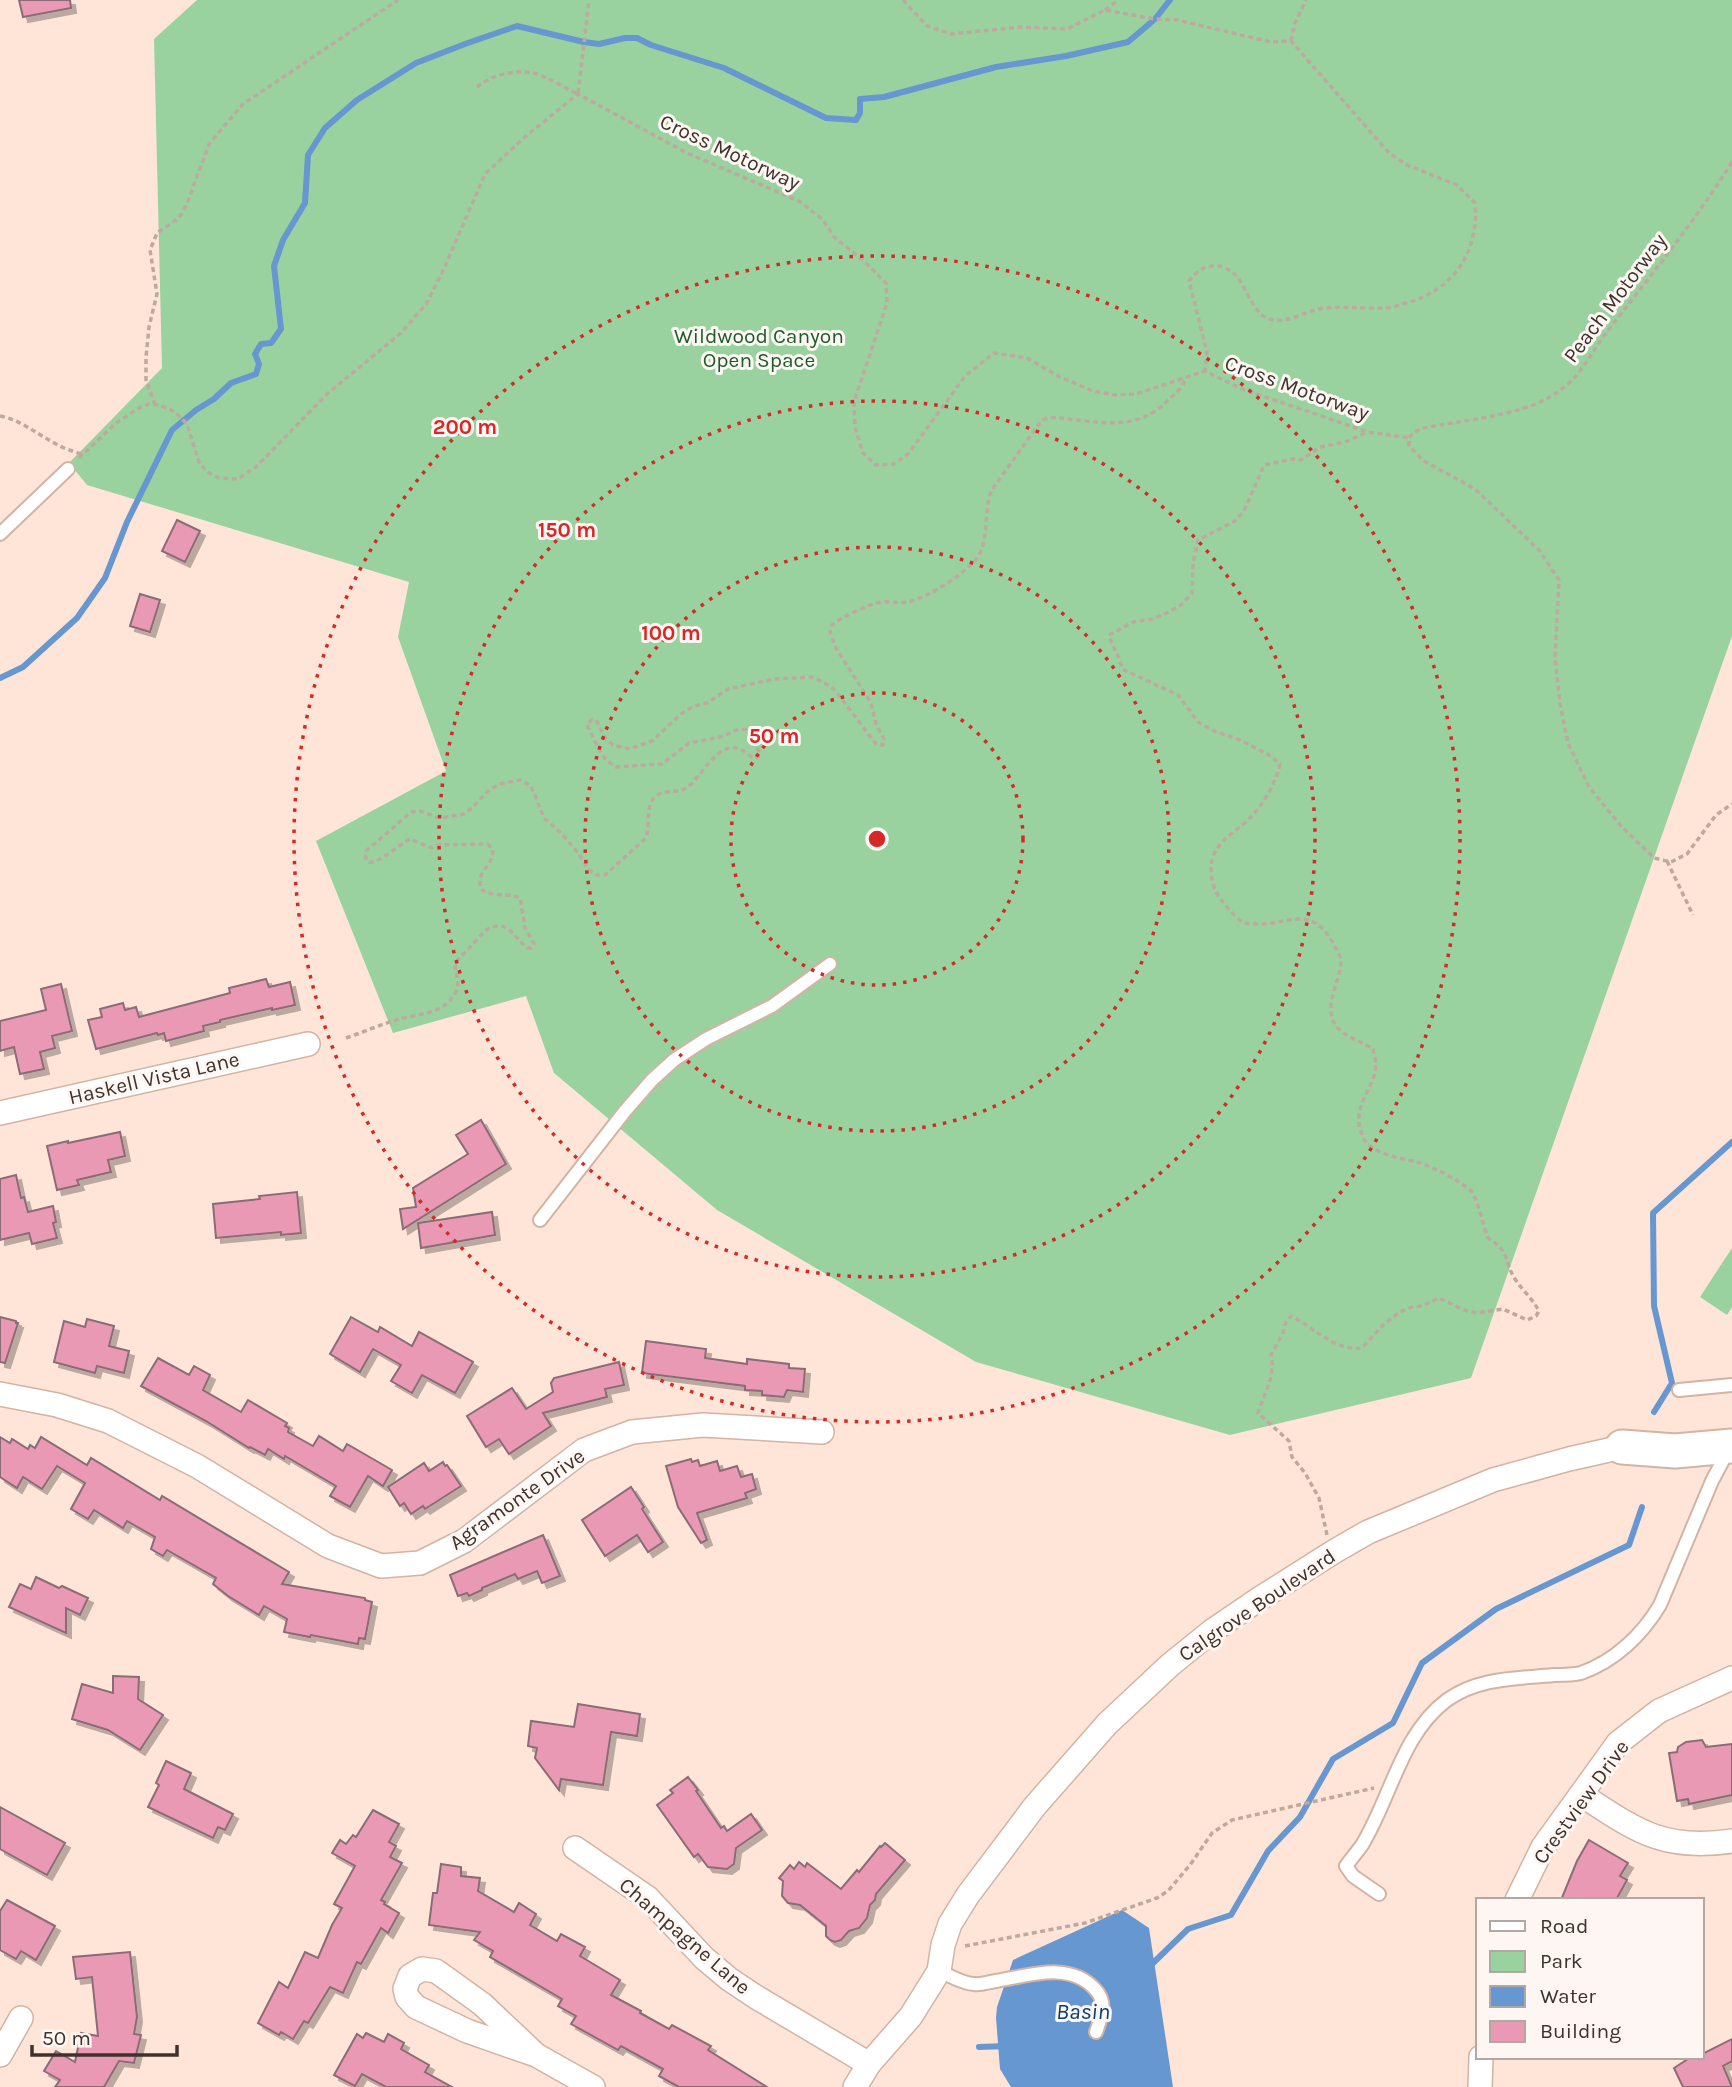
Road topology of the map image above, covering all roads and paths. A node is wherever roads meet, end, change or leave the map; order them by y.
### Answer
1 (398, 0) edge
2 (589, 0) edge
3 (904, 0) edge
4 (1118, 0) edge
5 (1306, 0) edge
6 (1105, 10) junction
7 (1291, 41) junction
8 (477, 87) dead end
9 (578, 94) junction
10 (1732, 162) edge
11 (1205, 371) junction
12 (1186, 378) junction
13 (155, 405) junction
14 (0, 415) edge
15 (1368, 432) junction
16 (1409, 438) junction
17 (83, 455) junction
18 (68, 469) joint
19 (0, 534) edge
20 (1732, 804) edge
21 (1667, 862) junction
22 (1692, 915) dead end
23 (830, 964) dead end
24 (346, 1038) dead end
25 (309, 1044) dead end
26 (0, 1113) edge
27 (540, 1220) dead end
28 (1732, 1385) edge
29 (1679, 1390) dead end
30 (0, 1394) edge
31 (822, 1432) dead end
32 (1732, 1446) edge
33 (1622, 1447) joint
34 (1335, 1550) junction
35 (1732, 1678) edge
36 (1390, 1786) junction
37 (1582, 1795) junction
38 (1732, 1841) edge
39 (575, 1848) dead end
40 (1379, 1894) dead end
41 (1518, 1898) edge
42 (939, 1971) junction
43 (21, 2018) dead end
44 (1096, 2032) dead end
45 (0, 2055) edge
46 (536, 2055) junction
47 (1481, 2059) edge
48 (869, 2064) junction
49 (593, 2087) edge
50 (855, 2087) edge
51 (1480, 2087) edge

1 - 13 path
2 - 9 path
3 - 6 path
4 - 6 path
5 - 7 path
6 - 7 path
7 - 11 path
8 - 9 path, Cross Motorway
9 - 12 path, Cross Motorway
9 - 13 path
10 - 16 path, Peach Motorway
11 - 12 path, Cross Motorway
11 - 15 path, Cross Motorway
12 - 24 path
13 - 17 path
14 - 17 path
15 - 16 path, Cross Motorway
15 - 34 path
16 - 21 path
17 - 18 path
18 - 19 lane
20 - 21 path
21 - 22 path
23 - 27 lane
25 - 26 street, Haskell Vista Lane
28 - 29 lane
30 - 31 street, Agramonte Drive
32 - 33 street, Calgrove Boulevard
32 - 36 lane
33 - 34 street, Calgrove Boulevard
34 - 42 street, Calgrove Boulevard
35 - 37 street, Crestview Drive
36 - 40 lane
36 - 42 path
37 - 38 street
37 - 41 street, Crestview Drive
39 - 48 street, Champagne Lane
42 - 44 lane
42 - 48 street, Calgrove Boulevard
43 - 45 street
46 - 46 street
46 - 49 street
47 - 51 street
48 - 50 street, Calgrove Boulevard

